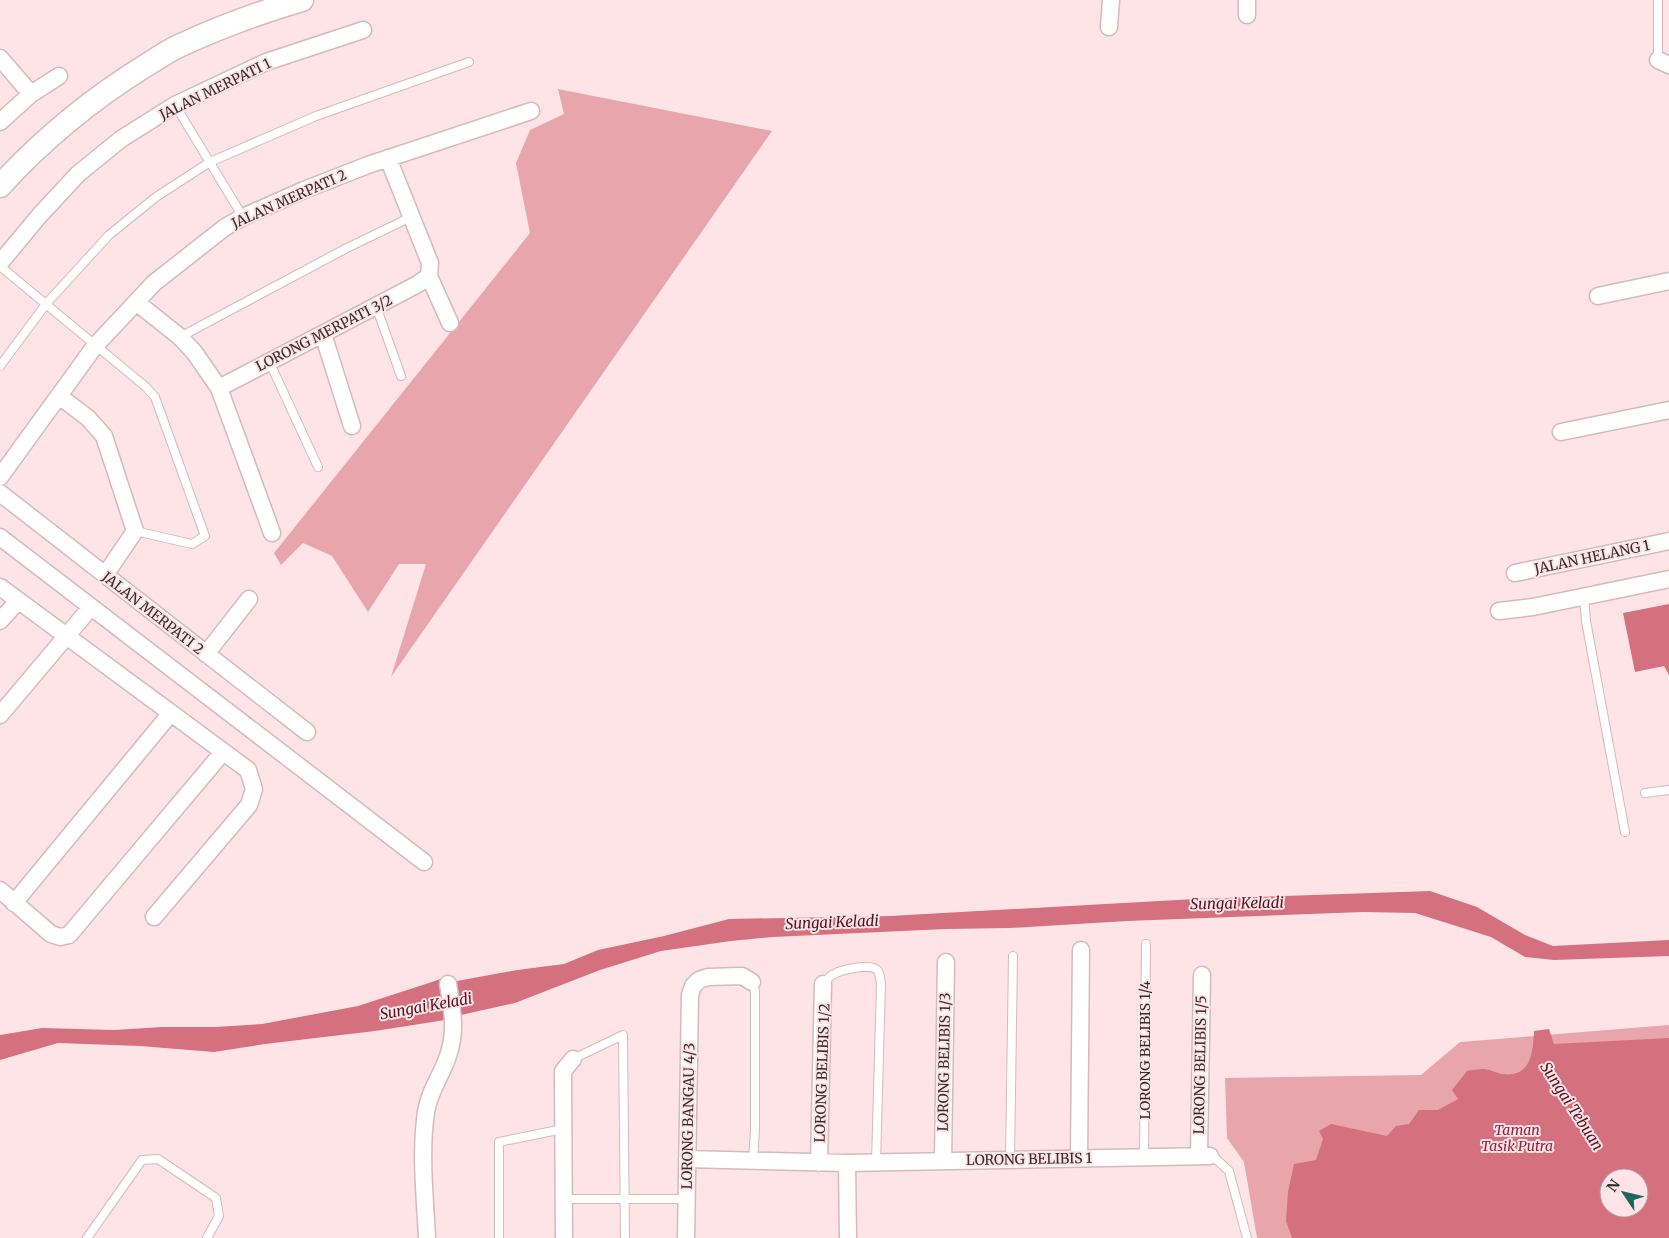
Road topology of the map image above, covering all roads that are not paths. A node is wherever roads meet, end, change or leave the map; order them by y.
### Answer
1 (302, 0) edge
2 (1111, 0) edge
3 (1658, 0) edge
4 (1108, 27) dead end
5 (363, 30) dead end
6 (0, 58) edge
7 (469, 62) dead end
8 (1664, 63) edge
9 (59, 76) dead end
10 (32, 94) junction
11 (175, 105) junction
12 (531, 110) dead end
13 (0, 122) edge
14 (388, 158) junction
15 (210, 162) junction
16 (0, 186) edge
17 (411, 217) junction
18 (243, 218) junction
19 (0, 265) edge
20 (429, 276) junction
21 (1669, 281) edge
22 (1598, 296) dead end
23 (136, 302) junction
24 (46, 304) junction
25 (376, 306) junction
26 (450, 323) dead end
27 (323, 334) junction
28 (180, 337) junction
29 (96, 346) junction
30 (269, 361) junction
31 (0, 366) edge
32 (401, 376) dead end
33 (219, 388) junction
34 (59, 396) junction
35 (1669, 410) edge
36 (352, 426) dead end
37 (1561, 432) dead end
38 (318, 467) dead end
39 (0, 477) edge
40 (0, 493) edge
41 (135, 531) junction
42 (272, 533) dead end
43 (0, 537) edge
44 (1669, 541) edge
45 (1515, 573) dead end
46 (105, 574) junction
47 (1669, 578) edge
48 (0, 588) edge
49 (1584, 596) junction
50 (249, 599) dead end
51 (18, 601) junction
52 (91, 607) junction
53 (1499, 612) dead end
54 (0, 621) edge
55 (66, 637) junction
56 (206, 654) junction
57 (171, 713) junction
58 (0, 715) edge
59 (307, 732) dead end
60 (224, 752) junction
61 (1669, 790) edge
62 (1645, 793) dead end
63 (1625, 832) dead end
64 (424, 862) dead end
65 (0, 890) edge
66 (14, 903) junction
67 (154, 917) dead end
68 (1146, 944) dead end
69 (1081, 950) dead end
70 (1013, 956) dead end
71 (946, 962) dead end
72 (1202, 975) dead end
73 (752, 982) joint
74 (448, 984) dead end
75 (823, 984) joint
76 (573, 1059) joint
77 (563, 1128) junction
78 (1144, 1156) junction
79 (1205, 1156) junction
80 (1079, 1158) junction
81 (687, 1159) junction
82 (1010, 1159) junction
83 (752, 1160) junction
84 (943, 1161) junction
85 (819, 1162) junction
86 (876, 1163) junction
87 (847, 1164) junction
88 (564, 1199) junction
89 (625, 1199) junction
90 (687, 1199) junction
91 (88, 1238) edge
92 (207, 1238) edge
93 (427, 1238) edge
94 (500, 1238) edge
95 (564, 1238) edge
96 (625, 1238) edge
97 (686, 1238) edge
98 (848, 1238) edge
99 (1247, 1238) edge

1 - 16 main road
2 - 4 street
3 - 8 lane
5 - 11 street, JALAN MERPATI 1
6 - 10 street
7 - 15 lane
9 - 10 street
10 - 13 street
11 - 15 lane
11 - 19 street, JALAN MERPATI 1
12 - 14 street, JALAN MERPATI 2
14 - 17 street
14 - 18 street, JALAN MERPATI 2
15 - 18 lane
15 - 24 lane
17 - 20 street
17 - 28 lane
18 - 23 street, JALAN MERPATI 2
19 - 24 lane
20 - 25 street, LORONG MERPATI 3/2
20 - 26 street
21 - 22 street
23 - 28 street
23 - 29 street, JALAN MERPATI 2
24 - 29 lane
24 - 31 lane
25 - 27 street, LORONG MERPATI 3/2
25 - 32 lane
27 - 30 street, LORONG MERPATI 3/2
27 - 36 street
28 - 33 street
29 - 34 street, JALAN MERPATI 2
29 - 41 lane
30 - 33 street, LORONG MERPATI 3/2
30 - 38 lane
33 - 42 street
34 - 39 street, JALAN MERPATI 2
34 - 41 street
35 - 37 street
40 - 46 street, JALAN MERPATI 2
41 - 46 street
43 - 52 street
44 - 45 street, JALAN HELANG 1
46 - 56 street, JALAN MERPATI 2
47 - 49 street
48 - 51 street
49 - 53 street
49 - 63 lane
50 - 56 street
51 - 54 street
51 - 55 street
52 - 55 street
52 - 64 street
55 - 57 street
55 - 58 street
56 - 59 street, JALAN MERPATI 2
57 - 60 street
57 - 66 street
60 - 66 street
60 - 67 street
61 - 62 lane
65 - 66 street
68 - 78 lane, LORONG BELIBIS 1/4
69 - 80 street
70 - 82 lane
71 - 84 street, LORONG BELIBIS 1/3
72 - 79 street, LORONG BELIBIS 1/5
73 - 81 street, LORONG BANGAU 4/3
73 - 83 lane
74 - 93 street
75 - 85 street, LORONG BELIBIS 1/2
75 - 86 lane
76 - 77 street
76 - 89 lane
77 - 88 street
77 - 94 lane
78 - 79 street, LORONG BELIBIS 1
78 - 80 street, LORONG BELIBIS 1
79 - 99 lane
80 - 82 street, LORONG BELIBIS 1
81 - 83 street, LORONG BELIBIS 1
81 - 90 street, LORONG BANGAU 4/3
82 - 84 street, LORONG BELIBIS 1
83 - 85 street, LORONG BELIBIS 1
84 - 86 street, LORONG BELIBIS 1
85 - 87 street, LORONG BELIBIS 1
86 - 87 street, LORONG BELIBIS 1
87 - 98 street
88 - 89 lane
88 - 95 street
89 - 90 lane
89 - 96 lane
90 - 97 street, LORONG BANGAU 4/3
91 - 92 lane

